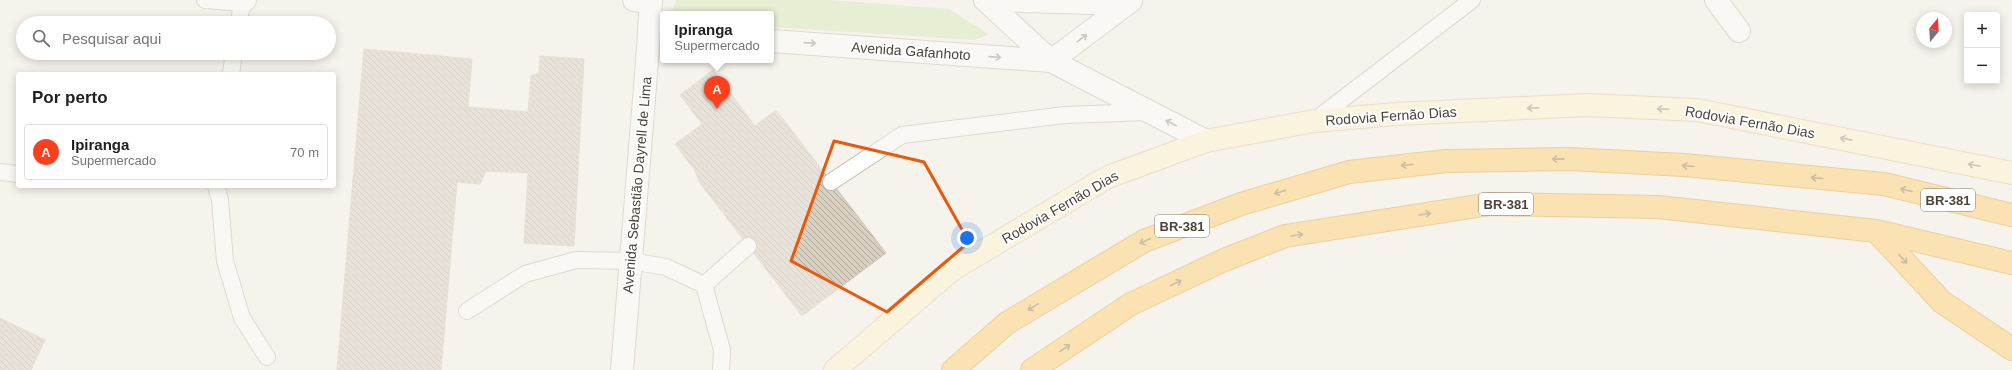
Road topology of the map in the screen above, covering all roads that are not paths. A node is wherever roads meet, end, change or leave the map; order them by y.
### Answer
1 (205, 0) edge
2 (985, 0) edge
3 (990, 0) edge
4 (1472, 0) edge
5 (1716, 0) edge
6 (645, 1) edge
7 (1129, 2) edge
8 (242, 9) edge
9 (1739, 31) dead end
10 (774, 40) edge
11 (655, 59) edge
12 (233, 60) edge
13 (1051, 61) junction
14 (231, 72) edge
15 (1149, 112) junction
16 (1314, 121) junction
17 (1206, 141) junction
18 (0, 172) edge
19 (2012, 173) edge
20 (16, 174) edge
21 (831, 182) dead end
22 (217, 188) edge
23 (2012, 215) edge
24 (1876, 231) junction
25 (748, 246) dead end
26 (631, 261) junction
27 (2012, 264) edge
28 (704, 285) junction
29 (467, 311) dead end
30 (2012, 349) edge
31 (267, 358) dead end
32 (622, 370) edge
33 (721, 370) edge
34 (835, 370) edge
35 (953, 370) edge
36 (1032, 370) edge

1 - 8 lane
2 - 13 street, Avenida Gafanhoto
3 - 7 street
4 - 16 lane
5 - 9 street
6 - 11 street, Avenida Sebastião Dayrell de Lima
13 -> 7 street
10 -> 13 street, Avenida Gafanhoto
11 - 26 street, Avenida Sebastião Dayrell de Lima
12 - 14 lane
13 - 15 street, Avenida Gafanhoto
17 -> 15 street, Avenida Gafanhoto
15 - 21 lane
16 - 17 main road, Rodovia Fernão Dias
19 -> 16 main road, Rodovia Fernão Dias
17 - 34 main road, Rodovia Fernão Dias
18 - 20 lane
22 - 31 lane
23 -> 35 highway, BR-381
24 - 27 highway, BR-381
24 -> 30 highway
36 -> 24 highway, BR-381
25 - 28 lane
26 - 28 lane
26 - 29 lane
26 - 32 street, Avenida Sebastião Dayrell de Lima
28 - 33 lane

